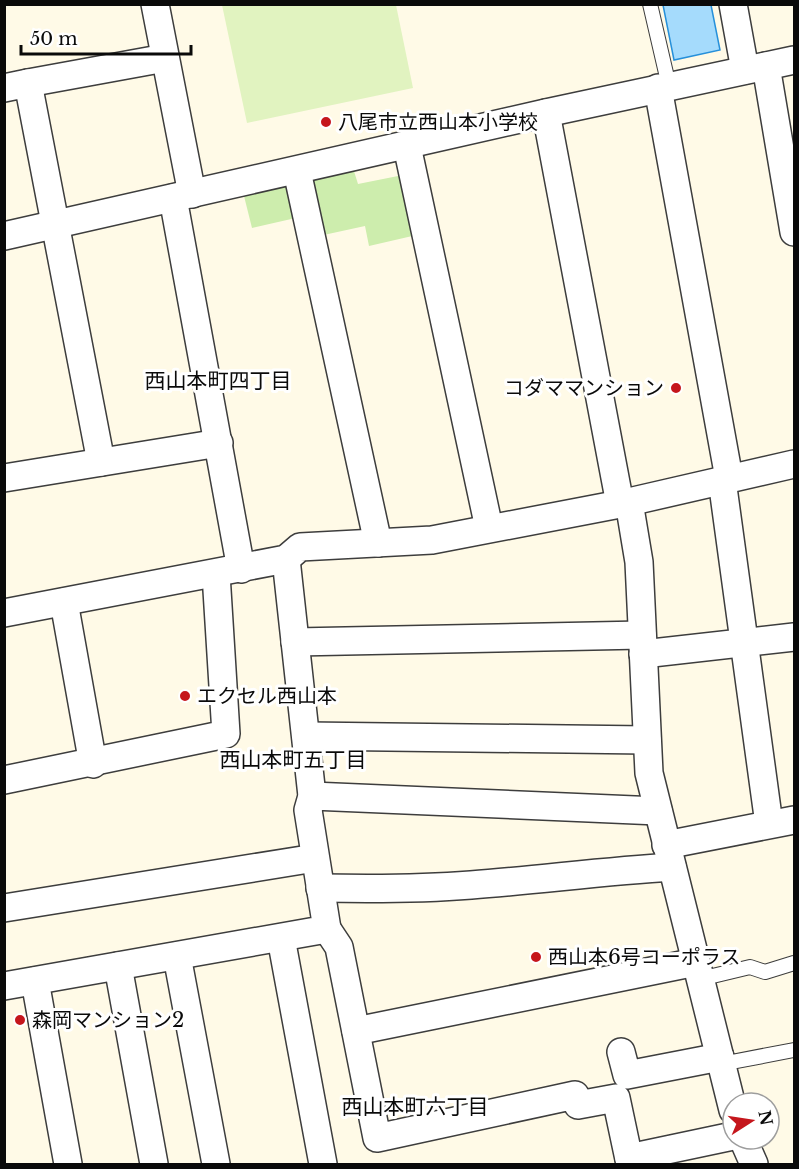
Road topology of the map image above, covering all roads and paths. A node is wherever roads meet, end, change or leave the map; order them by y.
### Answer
1 (155, 4) edge
2 (650, 4) edge
3 (733, 4) edge
4 (165, 58) junction
5 (795, 60) edge
6 (755, 68) junction
7 (16, 85) edge
8 (663, 87) junction
9 (546, 113) junction
10 (406, 146) junction
11 (297, 171) junction
12 (183, 196) junction
13 (57, 225) junction
14 (795, 232) edge
15 (4, 236) edge
16 (219, 442) junction
17 (100, 462) junction
18 (795, 464) edge
19 (4, 478) edge
20 (725, 479) junction
21 (625, 503) junction
22 (489, 528) junction
23 (378, 543) junction
24 (286, 560) junction
25 (229, 572) junction
26 (64, 602) junction
27 (4, 613) edge
28 (795, 637) edge
29 (295, 642) junction
30 (643, 644) junction
31 (745, 644) junction
32 (306, 736) junction
33 (647, 740) junction
34 (93, 764) junction
35 (4, 780) edge
36 (312, 796) junction
37 (658, 811) junction
38 (782, 822) edge
39 (669, 856) junction
40 (315, 858) junction
41 (320, 888) junction
42 (4, 908) edge
43 (327, 929) junction
44 (281, 938) junction
45 (177, 956) junction
46 (795, 963) edge
47 (118, 966) junction
48 (698, 971) junction
49 (35, 981) junction
50 (4, 986) edge
51 (356, 1031) junction
52 (795, 1050) edge
53 (621, 1052) dead end
54 (721, 1060) junction
55 (728, 1091) edge
56 (721, 1139) edge
57 (630, 1161) edge
58 (68, 1164) edge
59 (154, 1164) edge
60 (216, 1164) edge
61 (323, 1164) edge

1 - 4 street
2 - 8 lane
3 - 6 street
4 - 7 street
4 - 12 street
5 - 6 street
6 - 8 street
6 - 14 street
7 - 13 street
8 - 9 street
8 - 20 street
9 - 10 street
9 - 21 street
10 - 11 street
10 - 22 street
11 - 12 street
11 - 23 street
12 - 13 street
12 - 16 street
13 - 15 street
13 - 17 street
16 - 17 street
16 - 25 street
17 - 19 street
18 - 20 street
20 - 21 street
20 - 31 street
21 - 22 street
21 - 30 street
22 - 23 street
23 - 24 street
24 - 25 street
24 - 29 street
25 - 26 street
25 - 34 street
26 - 27 street
26 - 34 street
28 - 31 street
29 - 30 street
29 - 32 street
30 - 31 street
30 - 33 street
31 - 38 street
32 - 33 street
32 - 36 street
33 - 37 street
34 - 35 street
36 - 37 street
36 - 40 street
37 - 39 street
38 - 39 street
39 - 41 street
39 - 48 street
40 - 41 street
40 - 42 street
41 - 43 street
43 - 44 street
43 - 51 street
44 - 45 street
44 - 61 street
45 - 47 street
45 - 60 street
46 - 48 lane
47 - 49 street
47 - 59 street
48 - 51 street
48 - 54 street
49 - 50 street
49 - 58 street
51 - 57 street
52 - 54 lane
53 - 54 street
54 - 55 street
56 - 57 street

